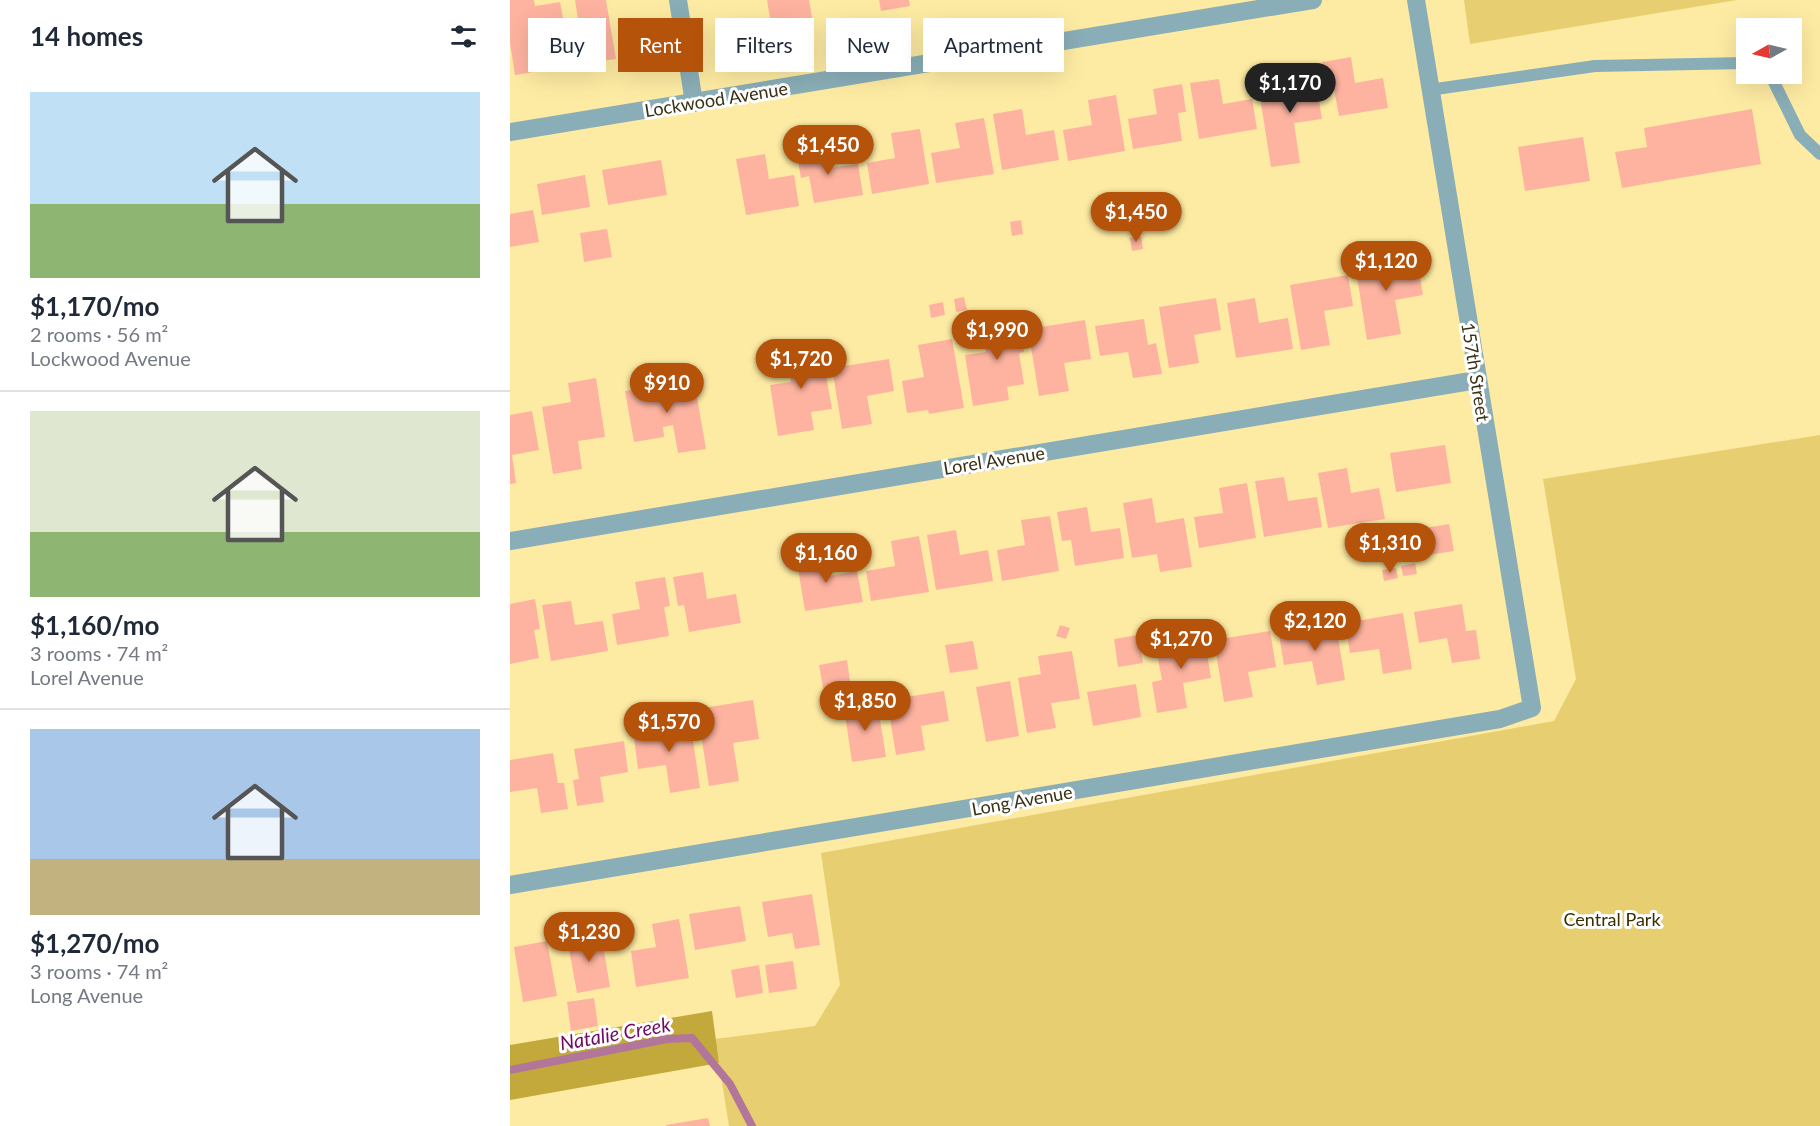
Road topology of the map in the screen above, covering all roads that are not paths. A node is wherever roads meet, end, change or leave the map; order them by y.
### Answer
1 (678, 0) edge
2 (1313, 0) edge
3 (1416, 0) edge
4 (1736, 63) edge
5 (1775, 84) edge
6 (1429, 90) junction
7 (694, 103) junction
8 (510, 132) edge
9 (1820, 154) edge
10 (1477, 380) junction
11 (510, 541) edge
12 (1532, 708) joint
13 (510, 885) edge

1 - 7 street
2 - 7 street, Lockwood Avenue
3 - 6 street, 157th Street
4 - 6 lane
5 - 9 lane
6 - 10 street, 157th Street
7 - 8 street, Lockwood Avenue
10 - 11 street, Lorel Avenue
10 - 12 street, 157th Street
12 - 13 street, Long Avenue

